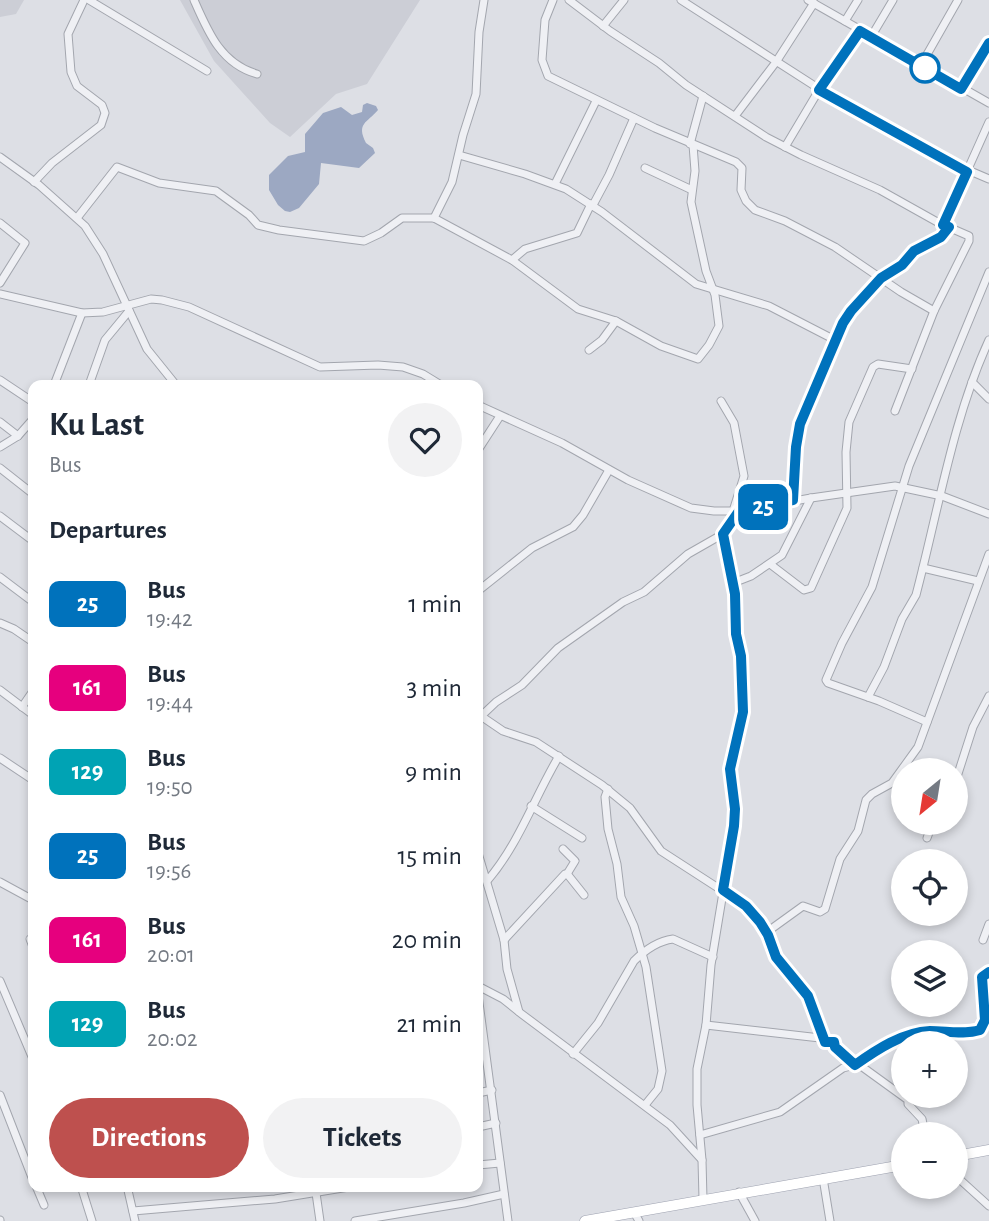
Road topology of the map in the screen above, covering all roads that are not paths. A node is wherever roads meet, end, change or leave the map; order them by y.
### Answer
1 (89, 0) edge
2 (194, 0) edge
3 (484, 0) edge
4 (553, 0) edge
5 (569, 0) edge
6 (624, 0) edge
7 (681, 0) edge
8 (858, 0) edge
9 (893, 0) edge
10 (958, 0) edge
11 (811, 2) edge
12 (845, 21) junction
13 (603, 26) junction
14 (860, 31) junction
15 (871, 37) junction
16 (989, 43) edge
17 (776, 62) junction
18 (921, 65) junction
19 (207, 71) dead end
20 (257, 74) dead end
21 (961, 89) junction
22 (819, 90) junction
23 (703, 96) junction
24 (596, 101) junction
25 (989, 103) edge
26 (735, 116) junction
27 (634, 118) junction
28 (989, 122) edge
29 (692, 144) junction
30 (785, 147) junction
31 (459, 155) junction
32 (0, 157) edge
33 (645, 168) dead end
34 (967, 172) junction
35 (989, 179) edge
36 (34, 182) junction
37 (555, 184) junction
38 (692, 190) junction
39 (592, 205) junction
40 (77, 218) junction
41 (434, 218) junction
42 (0, 223) edge
43 (946, 226) junction
44 (512, 260) junction
45 (989, 272) edge
46 (881, 278) junction
47 (0, 283) edge
48 (713, 289) junction
49 (0, 294) edge
50 (127, 308) junction
51 (934, 311) junction
52 (82, 313) junction
53 (616, 321) junction
54 (835, 340) junction
55 (989, 341) edge
56 (589, 350) dead end
57 (912, 369) junction
58 (0, 380) edge
59 (56, 380) edge
60 (91, 380) edge
61 (172, 380) edge
62 (433, 380) edge
63 (972, 382) junction
64 (28, 399) edge
65 (989, 399) edge
66 (721, 401) dead end
67 (483, 408) edge
68 (895, 411) dead end
69 (500, 416) junction
70 (0, 422) edge
71 (28, 425) edge
72 (18, 436) junction
73 (483, 442) edge
74 (0, 447) edge
75 (0, 468) edge
76 (609, 470) junction
77 (904, 487) junction
78 (28, 490) edge
79 (847, 493) junction
80 (942, 496) junction
81 (811, 498) junction
82 (793, 500) junction
83 (736, 511) junction
84 (989, 514) edge
85 (0, 516) edge
86 (723, 534) junction
87 (28, 537) edge
88 (989, 554) edge
89 (771, 564) junction
90 (923, 568) junction
91 (0, 577) edge
92 (978, 582) junction
93 (733, 583) junction
94 (483, 587) edge
95 (28, 598) edge
96 (0, 623) edge
97 (28, 639) edge
98 (0, 690) edge
99 (989, 696) edge
100 (868, 697) junction
101 (28, 698) edge
102 (22, 707) junction
103 (28, 711) edge
104 (483, 713) edge
105 (483, 720) edge
106 (927, 722) junction
107 (559, 756) junction
108 (0, 758) edge
109 (963, 758) edge
110 (28, 777) edge
111 (608, 789) junction
112 (531, 806) junction
113 (928, 835) edge
114 (582, 838) dead end
115 (927, 838) dead end
116 (564, 849) dead end
117 (483, 869) edge
118 (567, 874) junction
119 (487, 881) junction
120 (0, 882) edge
121 (723, 890) junction
122 (584, 895) dead end
123 (28, 897) edge
124 (989, 924) edge
125 (767, 932) junction
126 (504, 940) junction
127 (983, 940) dead end
128 (642, 954) junction
129 (713, 957) junction
130 (989, 972) edge
131 (0, 981) edge
132 (483, 989) edge
133 (519, 1012) junction
134 (706, 1025) junction
135 (483, 1042) edge
136 (825, 1042) junction
137 (28, 1047) edge
138 (573, 1054) junction
139 (483, 1064) edge
140 (488, 1064) junction
141 (855, 1065) junction
142 (492, 1090) junction
143 (483, 1092) edge
144 (0, 1095) edge
145 (645, 1105) junction
146 (923, 1122) edge
147 (496, 1123) junction
148 (483, 1126) edge
149 (701, 1135) junction
150 (989, 1150) edge
151 (968, 1154) edge
152 (702, 1160) junction
153 (500, 1163) junction
154 (483, 1165) edge
155 (28, 1167) edge
156 (891, 1167) edge
157 (823, 1178) junction
158 (968, 1187) edge
159 (39, 1192) edge
160 (82, 1192) edge
161 (128, 1192) edge
162 (306, 1192) edge
163 (315, 1192) edge
164 (739, 1192) junction
165 (504, 1194) junction
166 (704, 1199) junction
167 (44, 1205) dead end
168 (989, 1206) edge
169 (133, 1211) junction
170 (637, 1216) edge
171 (92, 1221) edge
172 (135, 1221) edge
173 (320, 1221) edge
174 (355, 1221) edge
175 (508, 1221) edge
176 (585, 1221) edge
177 (755, 1221) edge
178 (830, 1221) edge

1 - 19 street
1 - 36 street
2 - 20 street
3 - 31 street
4 - 24 street
5 - 13 street
6 - 13 street
7 - 17 street
8 - 12 street
9 - 15 street
10 - 18 street
11 - 12 street
11 - 17 street
12 - 14 street
13 - 23 street
14 - 15 street
14 - 22 street
15 - 18 street
16 - 21 street
17 - 22 street
17 - 26 street
18 - 21 street
21 - 25 street
22 - 30 street
22 - 34 street
23 - 26 street
23 - 29 street
24 - 27 street
24 - 37 street
26 - 30 street
27 - 29 street
27 - 39 street
28 - 34 street
29 - 38 street
29 - 46 street
30 - 43 street
31 - 37 street
31 - 41 street
32 - 36 street
33 - 38 street
34 - 35 street
34 - 43 street
36 - 40 street
37 - 39 street
38 - 48 street
39 - 44 street
39 - 48 street
40 - 41 street
40 - 50 street
41 - 44 street
42 - 47 street
43 - 46 street
43 - 51 street
44 - 53 street
45 - 77 street
46 - 51 street
46 - 54 street
48 - 53 street
48 - 54 street
49 - 52 street
50 - 52 street
50 - 60 street
50 - 61 street
50 - 62 street
51 - 57 street
52 - 59 street
53 - 56 street
54 - 82 street
55 - 63 street
57 - 68 street
57 - 79 street
58 - 64 street
63 - 65 street
63 - 80 street
66 - 83 street
67 - 69 street
69 - 73 street
69 - 76 street
70 - 72 street
71 - 72 street
72 - 74 street
75 - 78 street
76 - 83 street
76 - 94 street
77 - 79 street
77 - 80 street
77 - 100 street
79 - 81 street
79 - 89 street
80 - 84 street
80 - 90 street
81 - 82 street
81 - 89 street
82 - 83 street
83 - 86 street
85 - 87 street
86 - 93 street
86 - 104 street
88 - 92 street
89 - 93 street
90 - 92 street
90 - 100 street
91 - 95 street
92 - 106 street
93 - 121 street
96 - 97 street
98 - 102 street
99 - 109 street
100 - 106 street
101 - 102 street
102 - 103 street
105 - 107 street
106 - 125 street
107 - 111 street
107 - 112 street
108 - 110 street
111 - 121 street
111 - 128 street
112 - 114 street
112 - 119 street
113 - 115 street
116 - 118 street
117 - 119 street
118 - 122 street
118 - 126 street
119 - 126 street
120 - 123 street
121 - 125 street
121 - 129 street
124 - 127 street
125 - 136 street
126 - 133 street
128 - 129 street
128 - 138 street
128 - 145 street
129 - 134 street
130 - 141 street
131 - 137 street
132 - 133 street
133 - 138 street
134 - 136 street
134 - 149 street
135 - 140 street
136 - 141 street
138 - 145 street
139 - 140 street
140 - 142 street
141 - 146 street
141 - 149 street
142 - 143 street
142 - 147 street
144 - 155 street
145 - 152 street
147 - 148 street
147 - 153 street
149 - 152 street
150 - 151 main road
152 - 166 street
153 - 154 street
153 - 165 street
156 - 157 main road
157 - 164 main road
157 - 178 street
158 - 168 street
159 - 167 street
160 - 171 street
161 - 169 street
162 - 169 street
163 - 173 street
164 - 166 main road
164 - 177 street
165 - 174 street
165 - 175 street
166 - 170 main road
169 - 172 street
170 - 176 main road

